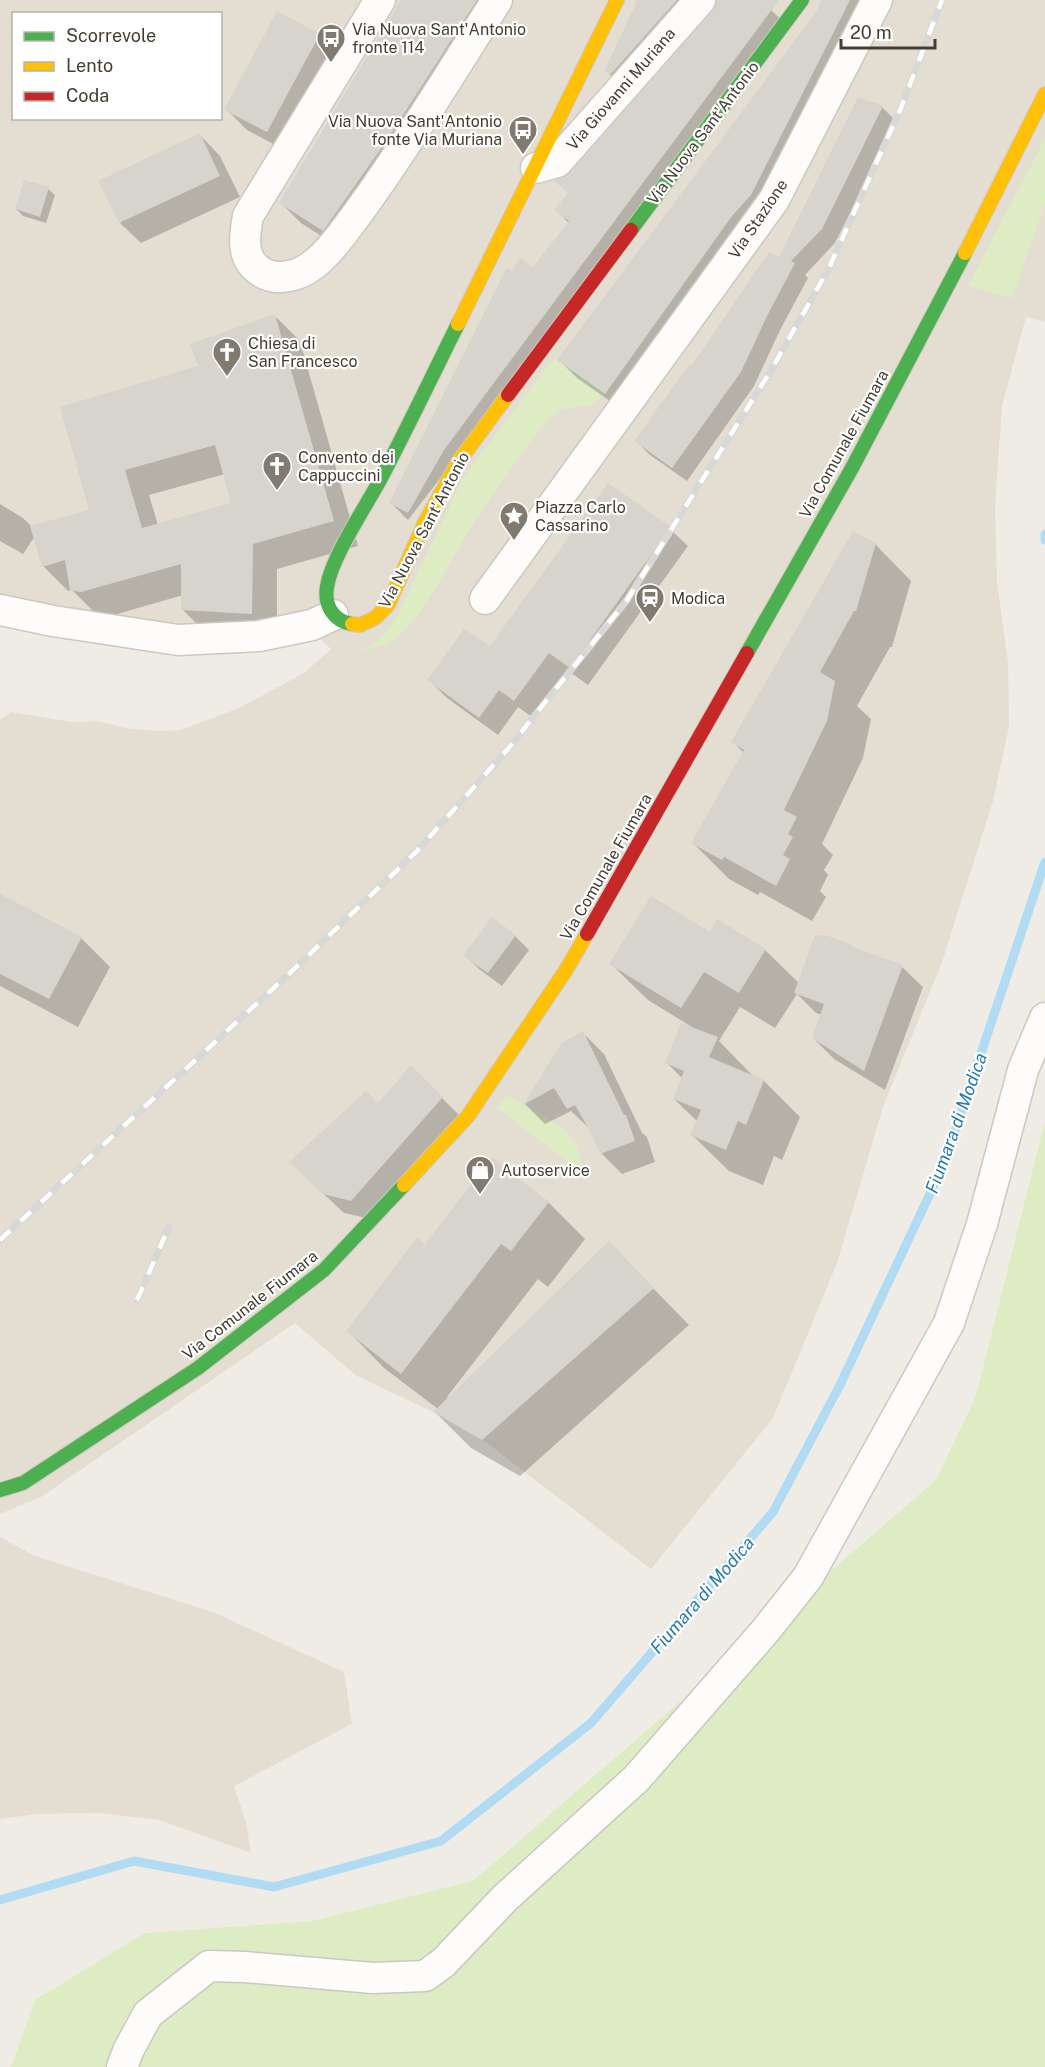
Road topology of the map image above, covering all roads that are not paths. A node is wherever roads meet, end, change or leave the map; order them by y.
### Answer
1 (380, 0) edge
2 (497, 0) edge
3 (617, 0) edge
4 (700, 0) edge
5 (802, 0) edge
6 (877, 0) edge
7 (1045, 94) edge
8 (536, 168) junction
9 (485, 598) dead end
10 (0, 610) edge
11 (333, 615) junction
12 (1045, 1018) edge
13 (0, 1490) edge
14 (122, 2067) edge

1 - 2 street
3 - 8 street
4 - 8 street, Via Giovanni Muriana
5 - 11 street, Via Nuova Sant'Antonio
6 - 9 street, Via Stazione
7 - 13 street, Via Comunale Fiumara
8 - 11 street
10 - 11 street
12 - 14 street

